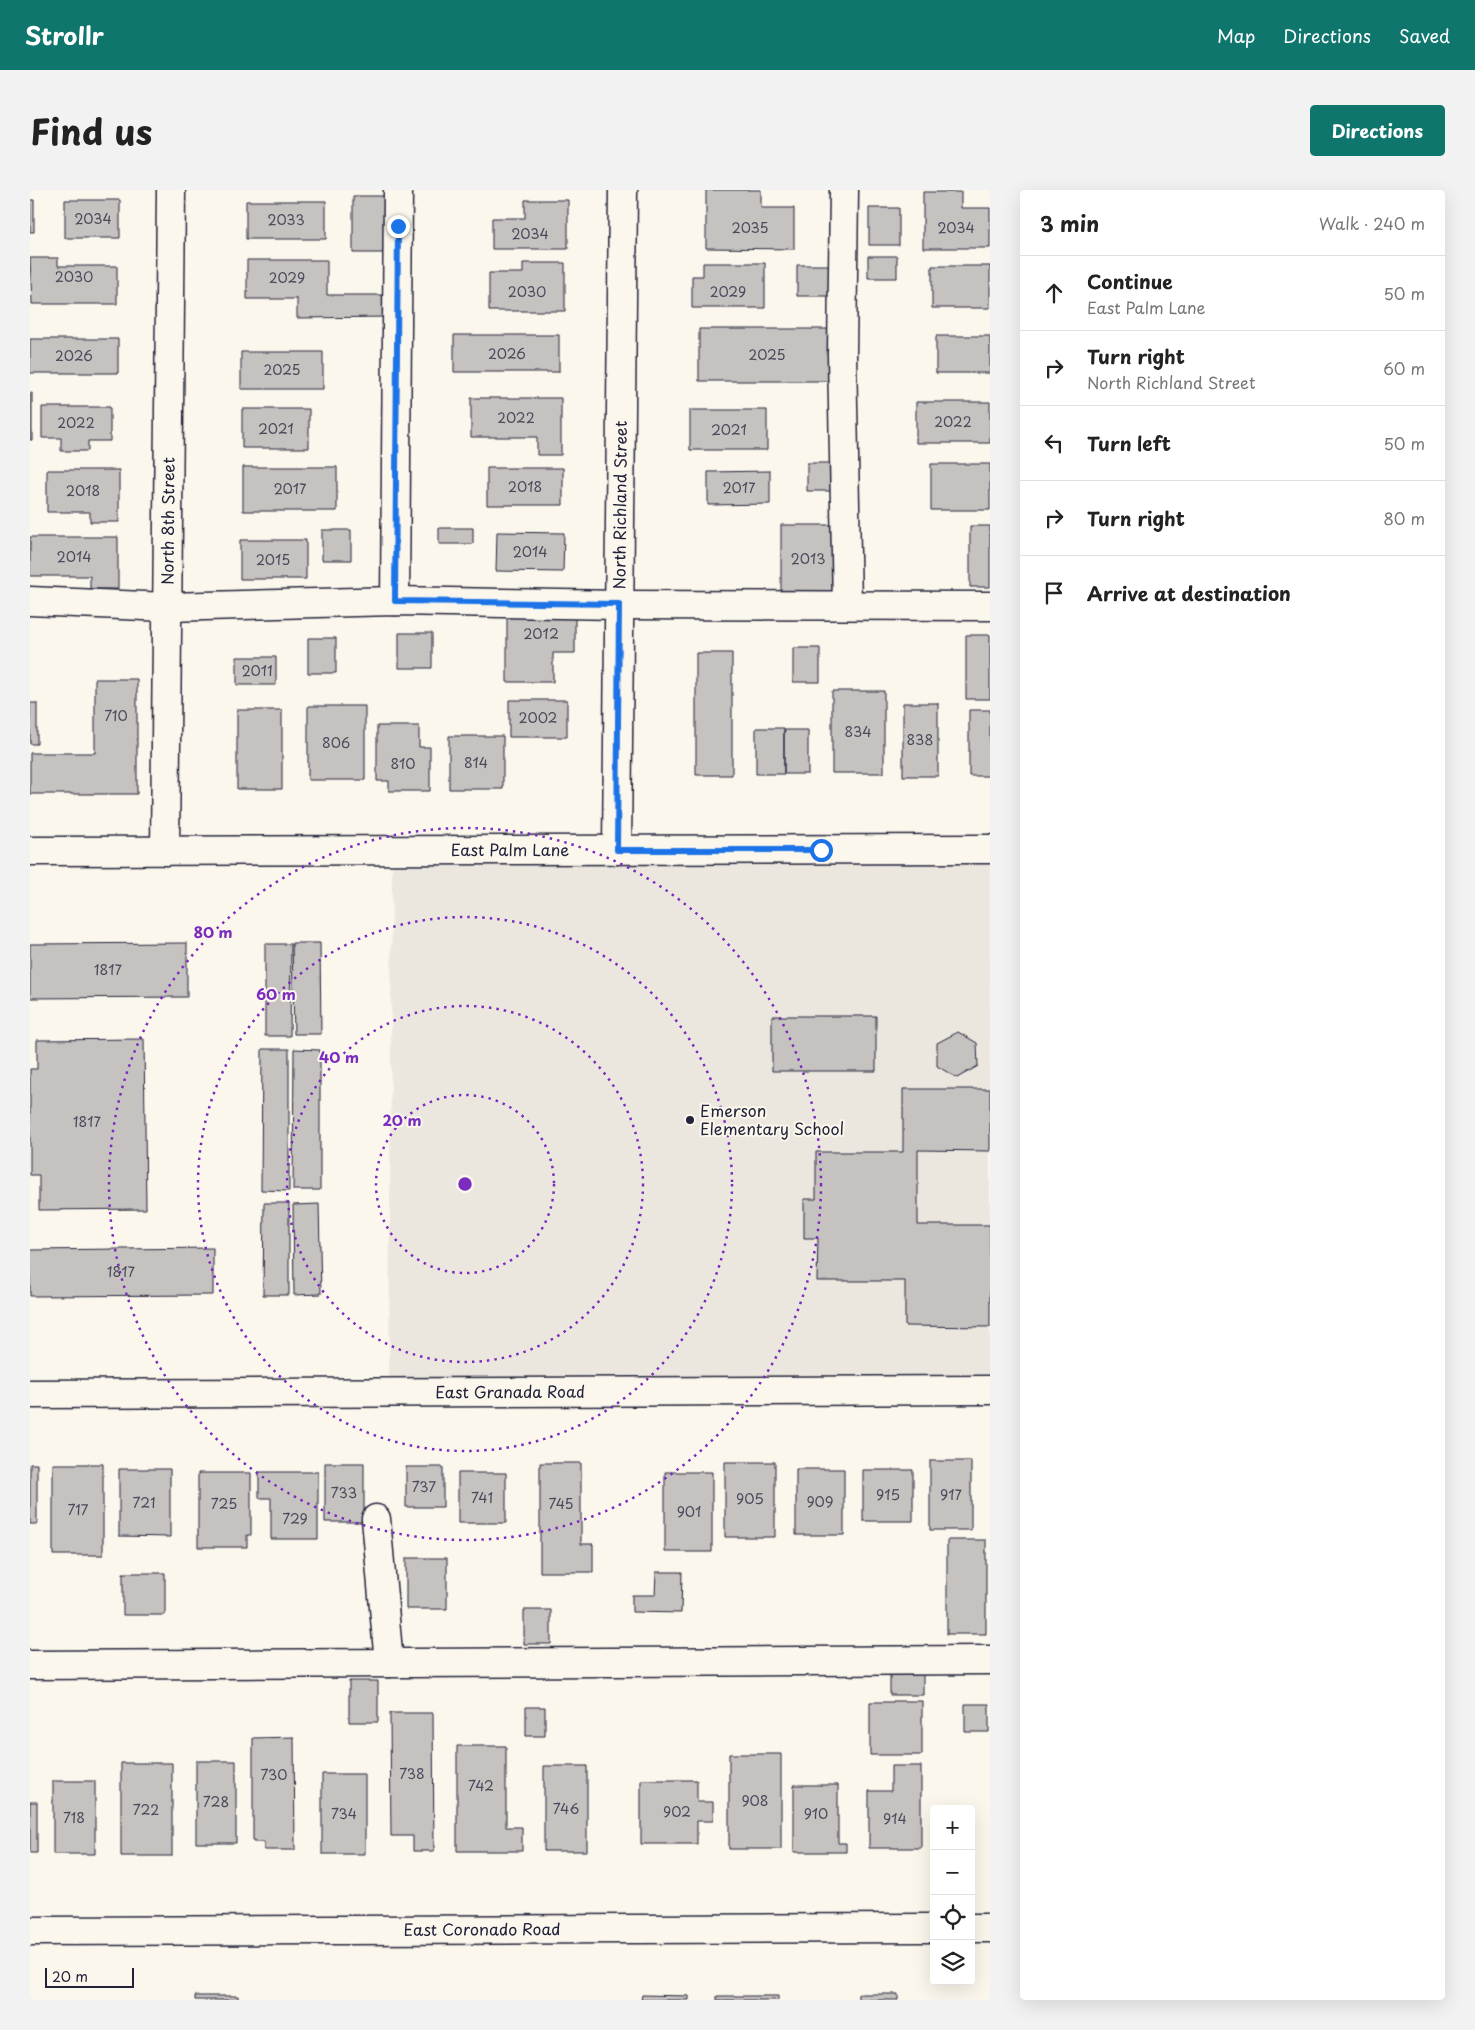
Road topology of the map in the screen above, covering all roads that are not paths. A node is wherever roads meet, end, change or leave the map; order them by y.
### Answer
1 (171, 190) edge
2 (398, 190) edge
3 (623, 190) edge
4 (844, 190) edge
5 (30, 601) edge
6 (395, 601) junction
7 (619, 604) junction
8 (847, 604) junction
9 (167, 606) junction
10 (990, 606) edge
11 (990, 849) edge
12 (617, 850) junction
13 (30, 851) edge
14 (165, 851) junction
15 (990, 1390) edge
16 (30, 1394) edge
17 (376, 1519) dead end
18 (990, 1660) edge
19 (390, 1663) junction
20 (30, 1665) edge
21 (930, 1928) edge
22 (975, 1928) edge
23 (990, 1928) edge
24 (30, 1931) edge

1 - 9 street, North 8th Street
2 - 6 street
3 - 7 street, North Richland Street
4 - 8 street
5 - 9 street
6 - 7 street
6 - 9 street
7 - 8 street
7 - 12 street, North Richland Street
8 - 10 street
9 - 14 street, North 8th Street
11 - 12 street, East Palm Lane
12 - 14 street, East Palm Lane
13 - 14 street, East Palm Lane
15 - 16 street, East Granada Road
17 - 19 street
18 - 19 street
19 - 20 street
21 - 24 street, East Coronado Road
22 - 23 street

